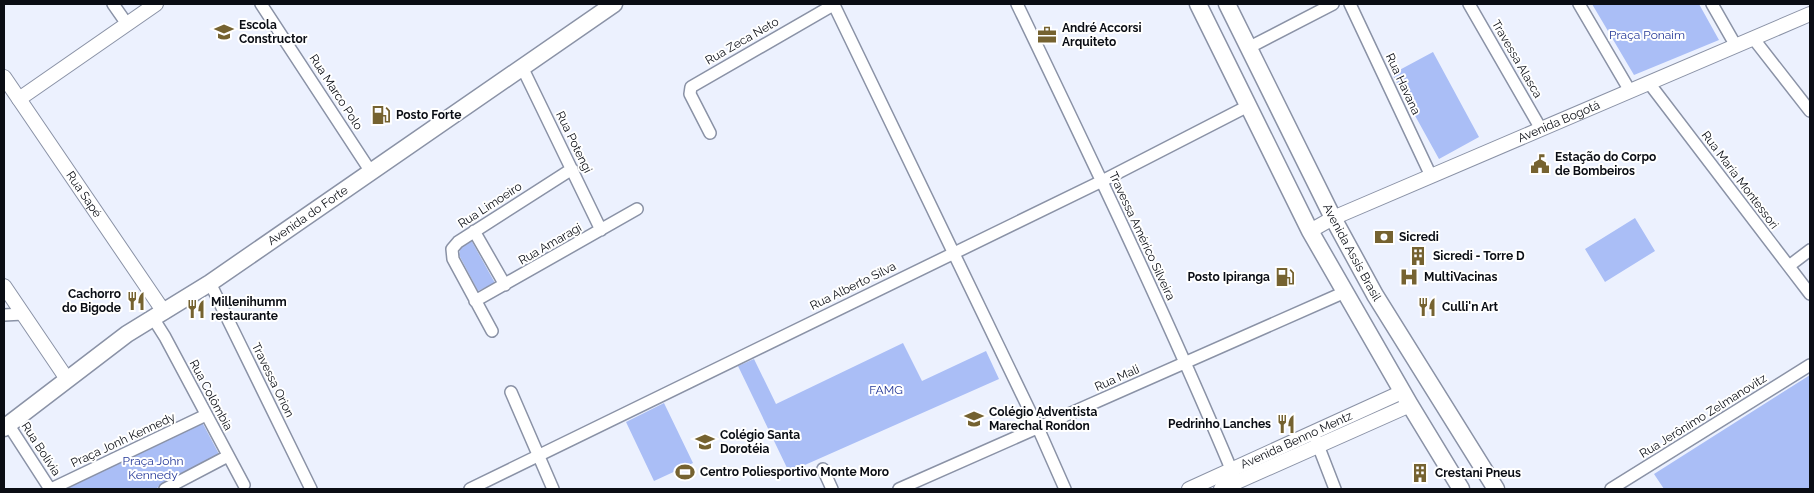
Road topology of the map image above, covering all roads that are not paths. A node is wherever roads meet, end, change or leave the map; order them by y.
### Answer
1 (113, 4) edge
2 (156, 4) edge
3 (261, 4) edge
4 (614, 4) edge
5 (835, 4) edge
6 (1017, 4) edge
7 (1198, 4) edge
8 (1226, 4) edge
9 (1333, 4) edge
10 (1350, 4) edge
11 (1469, 4) edge
12 (1579, 4) edge
13 (1712, 4) edge
14 (1810, 14) edge
15 (127, 24) junction
16 (1753, 38) junction
17 (1736, 46) junction
18 (1248, 48) junction
19 (522, 67) junction
20 (4, 77) edge
21 (1648, 83) junction
22 (1630, 91) junction
23 (19, 99) junction
24 (1248, 106) junction
25 (1810, 111) edge
26 (1542, 129) junction
27 (710, 133) dead end
28 (572, 169) junction
29 (371, 172) junction
30 (1431, 176) junction
31 (1102, 181) junction
32 (637, 209) dead end
33 (1332, 218) junction
34 (601, 230) junction
35 (474, 231) junction
36 (1310, 231) junction
37 (1810, 250) edge
38 (953, 252) junction
39 (1789, 266) junction
40 (210, 283) junction
41 (4, 286) edge
42 (505, 286) junction
43 (1345, 292) junction
44 (1810, 294) edge
45 (475, 301) junction
46 (23, 314) junction
47 (4, 315) edge
48 (158, 315) junction
49 (492, 331) dead end
50 (1186, 363) junction
51 (1810, 365) edge
52 (66, 379) junction
53 (511, 392) dead end
54 (1406, 398) junction
55 (206, 415) junction
56 (6, 426) edge
57 (1038, 428) junction
58 (1313, 433) junction
59 (1319, 447) junction
60 (539, 454) junction
61 (228, 456) junction
62 (823, 469) dead end
63 (1234, 476) junction
64 (244, 485) dead end
65 (50, 489) edge
66 (165, 489) edge
67 (311, 489) edge
68 (470, 489) edge
69 (553, 489) edge
70 (832, 489) edge
71 (899, 489) edge
72 (1065, 489) edge
73 (1189, 489) edge
74 (1221, 489) edge
75 (1335, 489) edge
76 (1461, 489) edge
77 (1496, 489) edge
78 (1611, 489) edge

1 - 15 street
2 - 15 street
3 - 29 street, Rua Marco Polo
4 - 19 main road, Avenida do Forte
5 - 27 street, Rua Zeca Neto
5 - 38 street
6 - 31 street, Travessa Américo Silveira
7 - 24 main road, Avenida Assis Brasil
8 - 18 main road, Avenida Assis Brasil
9 - 18 street
10 - 30 street, Rua Havana
11 - 26 street, Travessa Alasca
12 - 22 street
13 - 17 street
14 - 16 street, Avenida Bogotá
15 - 23 street
16 - 17 street, Avenida Bogotá
16 - 25 street
17 - 21 street, Avenida Bogotá
18 - 33 main road, Avenida Assis Brasil
19 - 28 street, Rua Potengi
19 - 29 main road, Avenida do Forte
20 - 23 street, Rua Sapé
21 - 22 street, Avenida Bogotá
21 - 39 street, Rua Maria Montessori
22 - 26 street, Avenida Bogotá
23 - 48 street, Rua Sapé
24 - 31 street, Rua Alberto Silva
24 - 36 main road, Avenida Assis Brasil
26 - 30 street, Avenida Bogotá
28 - 34 street, Rua Potengi
28 - 35 street, Rua Limoeiro
29 - 40 main road, Avenida do Forte
30 - 33 street, Avenida Bogotá
31 - 38 street, Rua Alberto Silva
31 - 50 street, Travessa Américo Silveira
32 - 34 street, Rua Amaragi
33 - 36 street, Avenida Bogotá
33 - 77 main road, Avenida Assis Brasil
34 - 42 street, Rua Amaragi
35 - 42 street
35 - 45 street, Rua Limoeiro
36 - 43 main road, Avenida Assis Brasil
37 - 39 street
38 - 57 street
38 - 60 street, Rua Alberto Silva
39 - 44 street, Rua Maria Montessori
40 - 48 main road, Avenida do Forte
40 - 67 street, Travessa Orion
41 - 46 street
42 - 45 street, Rua Amaragi
43 - 50 street, Rua Mali
43 - 54 main road, Avenida Assis Brasil
45 - 49 street, Rua Limoeiro
46 - 47 street
46 - 52 street
48 - 52 main road, Avenida do Forte
48 - 55 street, Rua Colômbia
50 - 57 street, Rua Mali
50 - 63 street, Travessa Américo Silveira
51 - 78 street, Rua Jerônimo Zelmanovitz
52 - 56 main road, Avenida do Forte
53 - 60 street
54 - 58 street, Avenida Benno Mentz
54 - 59 street, Avenida Benno Mentz
54 - 76 main road, Avenida Assis Brasil
55 - 61 street, Rua Colômbia
55 - 65 street, Praça Jonh Kennedy
56 - 65 street, Rua Bolívia
57 - 71 street, Rua Mali
57 - 72 street
58 - 59 street
58 - 63 street, Avenida Benno Mentz
59 - 63 street, Avenida Benno Mentz
59 - 75 street
60 - 68 street, Rua Alberto Silva
60 - 69 street
61 - 64 street, Rua Colômbia
61 - 66 street
62 - 70 street
63 - 73 street, Avenida Benno Mentz
63 - 74 street, Avenida Benno Mentz

